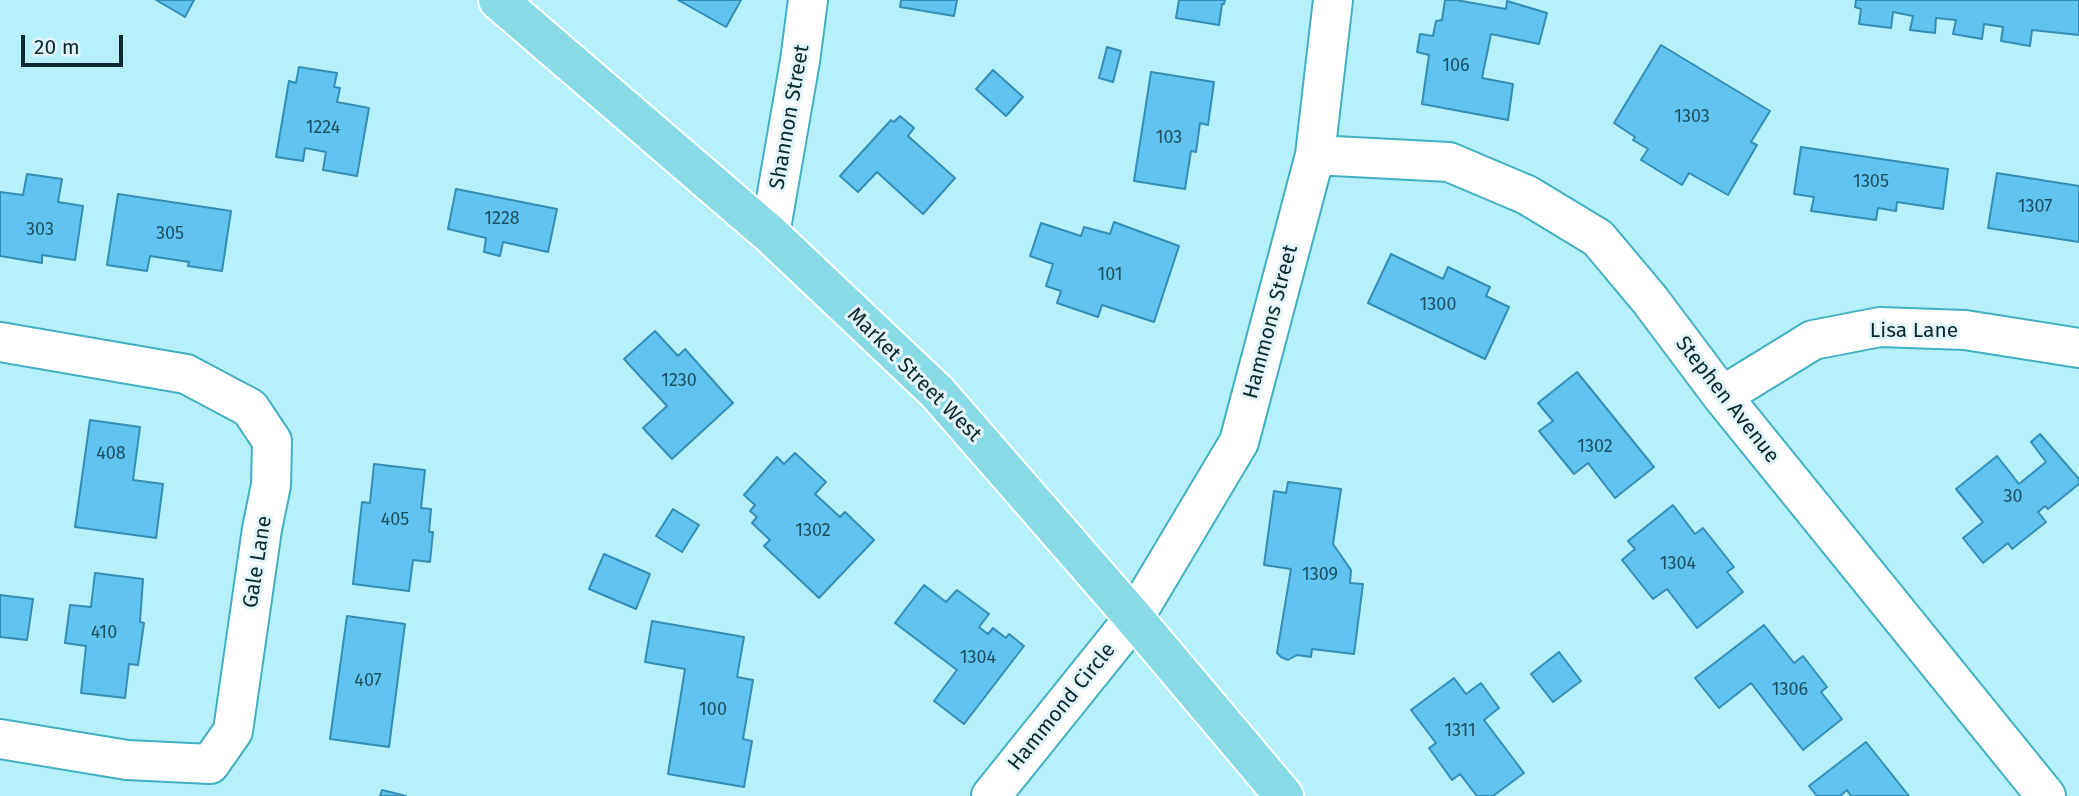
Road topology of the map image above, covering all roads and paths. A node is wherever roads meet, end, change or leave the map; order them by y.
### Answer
1 (498, 0) edge
2 (808, 0) edge
3 (1332, 0) edge
4 (1315, 155) junction
5 (770, 234) junction
6 (0, 342) edge
7 (2079, 348) edge
8 (1722, 396) junction
9 (1134, 618) junction
10 (0, 739) edge
11 (991, 796) edge
12 (1284, 796) edge
13 (2046, 796) edge

1 - 5 main road, Market Street West
2 - 5 street, Shannon Street
3 - 4 street, Hammons Street
4 - 8 street, Stephen Avenue
4 - 9 street, Hammons Street
5 - 9 main road, Market Street West
6 - 10 street, Gale Lane
7 - 8 street, Lisa Lane
8 - 13 street, Stephen Avenue
9 - 11 street, Hammond Circle
9 - 12 main road, Market Street West

